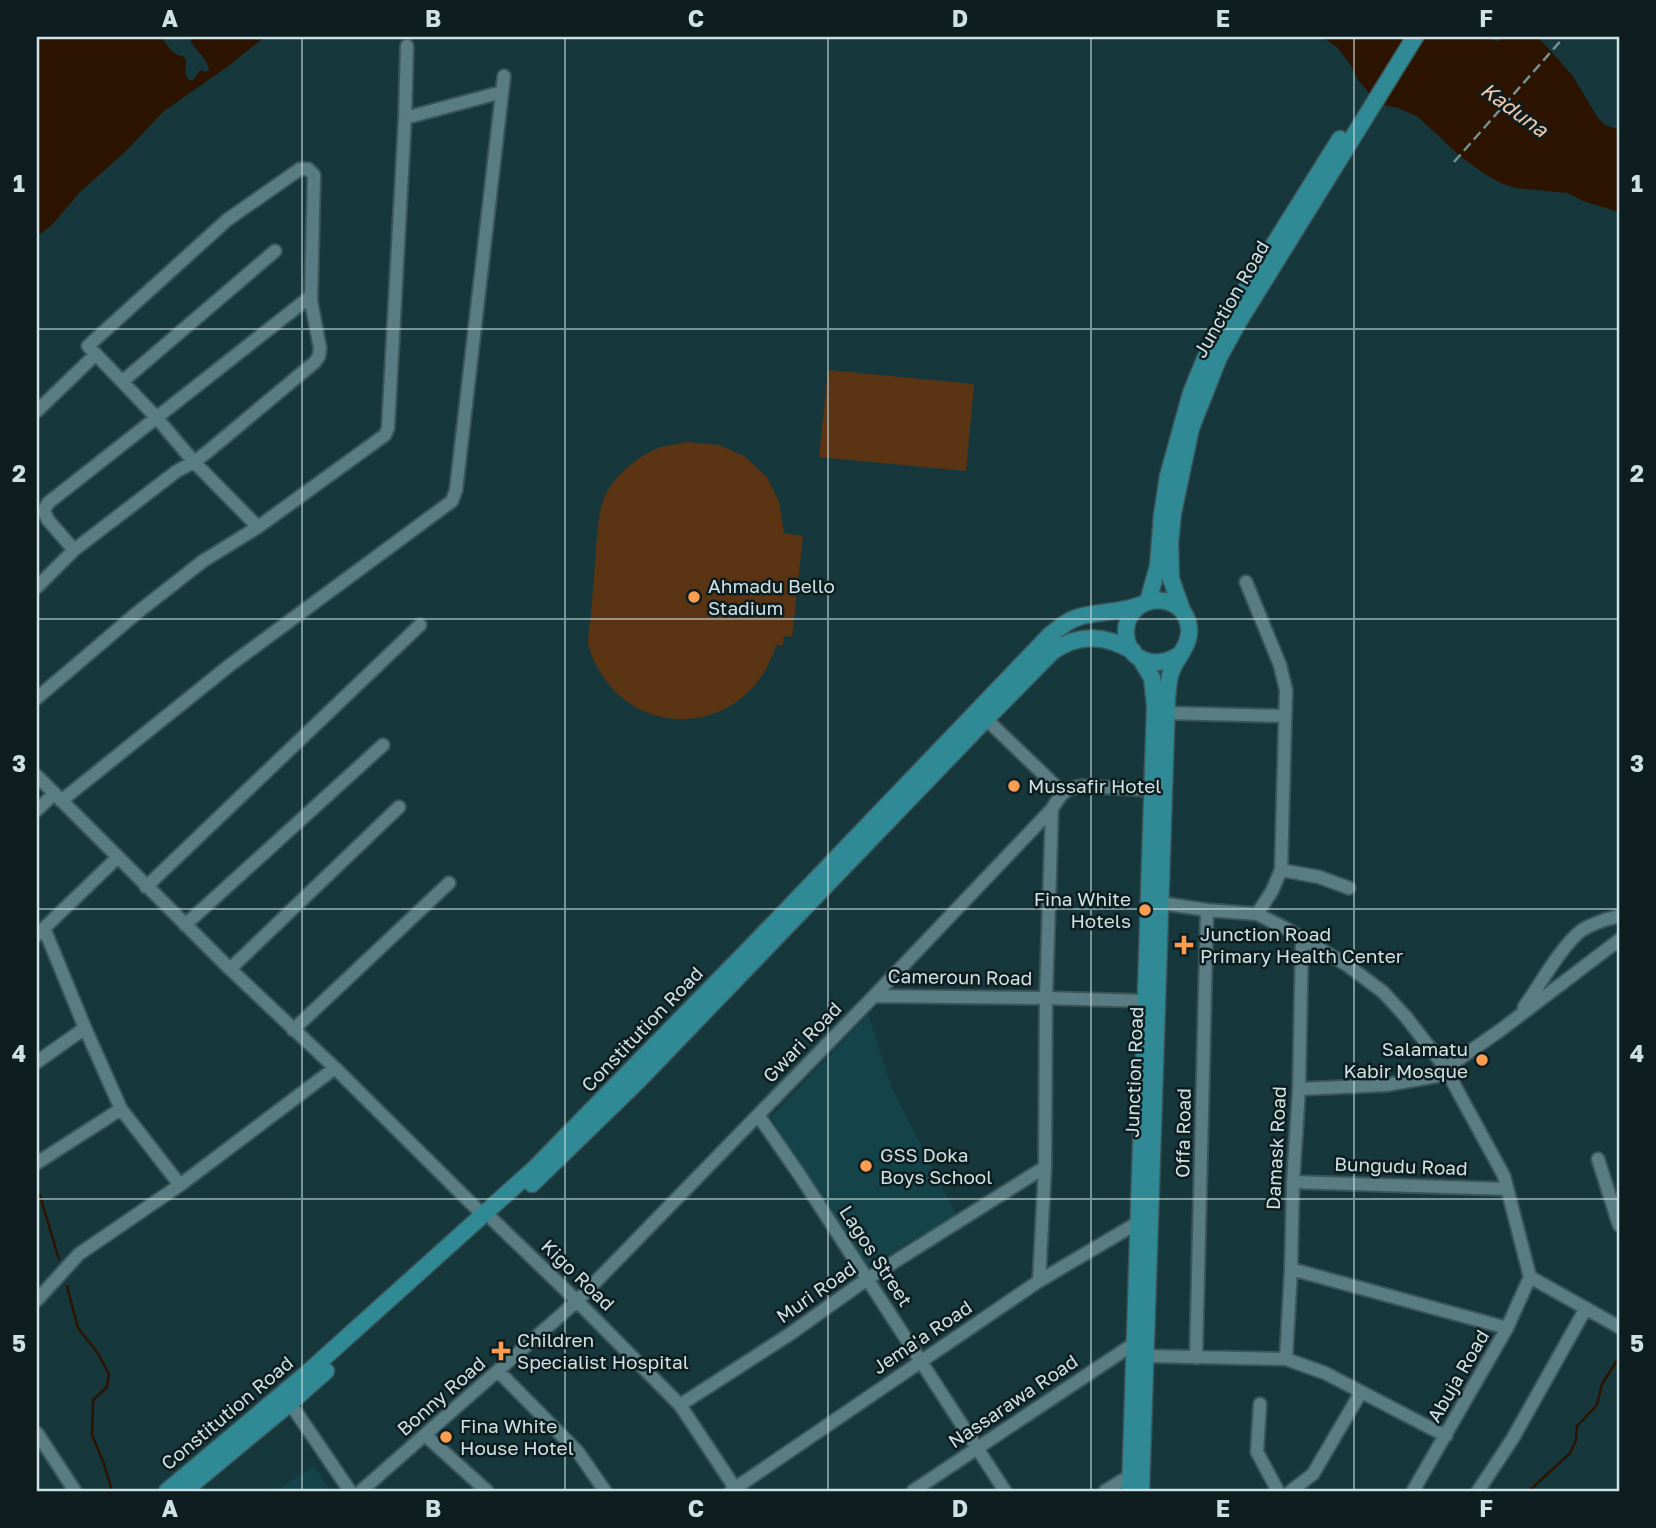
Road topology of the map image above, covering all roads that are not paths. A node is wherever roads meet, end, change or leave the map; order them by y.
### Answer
1 (1403, 37) edge
2 (1415, 37) edge
3 (407, 46) dead end
4 (504, 76) dead end
5 (502, 92) junction
6 (405, 118) junction
7 (1356, 124) junction
8 (275, 251) dead end
9 (311, 296) junction
10 (96, 354) junction
11 (123, 381) junction
12 (37, 411) edge
13 (156, 417) junction
14 (194, 462) junction
15 (258, 527) junction
16 (74, 550) junction
17 (1246, 582) dead end
18 (37, 587) edge
19 (1144, 603) junction
20 (1182, 610) junction
21 (420, 625) dead end
22 (1136, 655) junction
23 (1179, 655) junction
24 (37, 698) edge
25 (1166, 712) junction
26 (1285, 716) junction
27 (986, 719) junction
28 (383, 745) dead end
29 (37, 776) edge
30 (1151, 790) junction
31 (1062, 792) junction
32 (57, 797) junction
33 (399, 807) dead end
34 (1052, 809) junction
35 (37, 810) edge
36 (117, 858) junction
37 (839, 864) junction
38 (1281, 870) junction
39 (449, 883) dead end
40 (146, 887) junction
41 (1349, 888) dead end
42 (1160, 903) junction
43 (1207, 910) junction
44 (1257, 914) junction
45 (1619, 916) edge
46 (185, 925) junction
47 (40, 932) edge
48 (1302, 939) junction
49 (1619, 940) edge
50 (230, 970) junction
51 (874, 996) junction
52 (1046, 998) junction
53 (1144, 1001) junction
54 (1516, 1018) junction
55 (85, 1028) junction
56 (293, 1030) junction
57 (37, 1062) edge
58 (335, 1069) junction
59 (1446, 1070) junction
60 (1299, 1088) junction
61 (121, 1109) junction
62 (758, 1115) junction
63 (1598, 1159) dead end
64 (37, 1163) edge
65 (1045, 1167) junction
66 (1293, 1182) junction
67 (180, 1185) junction
68 (1507, 1189) junction
69 (488, 1218) junction
70 (1139, 1222) junction
71 (1619, 1225) edge
72 (1291, 1269) junction
73 (1530, 1277) junction
74 (867, 1279) junction
75 (1039, 1281) junction
76 (37, 1300) edge
77 (578, 1301) junction
78 (1586, 1308) junction
79 (1619, 1327) edge
80 (1507, 1328) junction
81 (1135, 1343) junction
82 (1146, 1356) junction
83 (1196, 1357) junction
84 (1286, 1359) junction
85 (921, 1361) junction
86 (498, 1371) junction
87 (1361, 1392) junction
88 (290, 1403) junction
89 (1260, 1404) dead end
90 (680, 1405) junction
91 (37, 1433) edge
92 (425, 1435) junction
93 (1446, 1436) junction
94 (977, 1449) junction
95 (1130, 1483) edge
96 (734, 1490) edge
97 (75, 1491) edge
98 (167, 1491) edge
99 (184, 1491) edge
100 (351, 1491) edge
101 (361, 1491) edge
102 (487, 1491) edge
103 (605, 1491) edge
104 (913, 1491) edge
105 (1005, 1491) edge
106 (1105, 1491) edge
107 (1141, 1491) edge
108 (1278, 1491) edge
109 (1291, 1491) edge
110 (1413, 1491) edge
111 (1478, 1491) edge

1 - 7 main road, Junction Road
2 - 7 main road, Junction Road
3 - 6 street
4 - 5 street
5 - 6 street
5 - 32 street
6 - 15 street
7 - 19 main road, Junction Road
7 - 20 main road, Junction Road
8 - 11 street
9 - 10 street
9 - 13 street
9 - 14 street
10 - 11 street
10 - 12 street
11 - 13 street
13 - 14 street
13 - 16 street
14 - 15 street
14 - 16 street
15 - 24 street
16 - 18 street
17 - 26 street
19 - 20 main road
19 - 22 main road
19 - 37 main road, Constitution Road
20 - 23 main road
21 - 40 street
22 - 23 main road
22 - 27 main road, Constitution Road
22 - 30 main road, Junction Road
23 - 25 main road, Junction Road
25 - 26 street
25 - 42 main road, Junction Road
26 - 38 street
27 - 31 street
27 - 37 main road, Constitution Road
28 - 46 street
29 - 32 street, Kigo Road
30 - 31 street
30 - 53 main road, Junction Road
31 - 34 street, Gwari Road
32 - 35 street
32 - 36 street, Kigo Road
33 - 50 street
34 - 51 street, Gwari Road
34 - 52 street, Gwari Road
36 - 40 street, Kigo Road
36 - 47 street
37 - 69 main road, Constitution Road
38 - 41 street
38 - 44 street
39 - 56 street
40 - 46 street, Kigo Road
42 - 43 street
42 - 82 main road, Junction Road
43 - 44 street
43 - 83 street, Offa Road
44 - 48 street
45 - 54 street
46 - 50 street, Kigo Road
47 - 55 street
48 - 59 street
48 - 60 street, Damask Road
49 - 54 street
50 - 56 street, Kigo Road
51 - 52 street, Cameroun Road
51 - 62 street, Gwari Road
52 - 53 street, Cameroun Road
52 - 65 street, Gwari Road
53 - 70 main road, Junction Road
54 - 59 street
55 - 57 street
55 - 61 street
56 - 58 street, Kigo Road
58 - 67 street
58 - 69 street, Kigo Road
59 - 60 street
59 - 68 street
60 - 66 street, Damask Road
61 - 64 street
61 - 67 street
62 - 74 street, Lagos Street
62 - 77 street, Gwari Road
63 - 71 street
65 - 74 street, Muri Road
65 - 75 street, Gwari Road
66 - 68 street, Bungudu Road
66 - 72 street, Damask Road
67 - 76 street
68 - 73 street
69 - 77 street, Kigo Road
69 - 88 main road, Constitution Road
69 - 98 main road, Constitution Road
70 - 75 street, Jema'a Road
70 - 81 main road, Junction Road
72 - 80 street
72 - 84 street, Damask Road
73 - 78 street
73 - 80 street, Abuja Road
74 - 85 street, Lagos Street
74 - 90 street, Muri Road
75 - 85 street, Jema'a Road
77 - 86 street, Bonny Road
77 - 90 street, Kigo Road
78 - 79 street
78 - 111 street
80 - 93 street, Abuja Road
81 - 94 street, Nassarawa Road
81 - 95 main road, Junction Road
82 - 83 street
82 - 107 main road, Junction Road
83 - 84 street
84 - 87 street
85 - 94 street, Lagos Street
85 - 96 street, Jema'a Road
86 - 92 street, Bonny Road
86 - 103 street
87 - 93 street
87 - 109 street
88 - 99 main road, Constitution Road
88 - 100 street
89 - 108 street
90 - 96 street, Kigo Road
91 - 97 street
92 - 101 street, Bonny Road
92 - 102 street
93 - 110 street, Abuja Road
94 - 104 street, Nassarawa Road
94 - 105 street, Lagos Street
95 - 106 street

